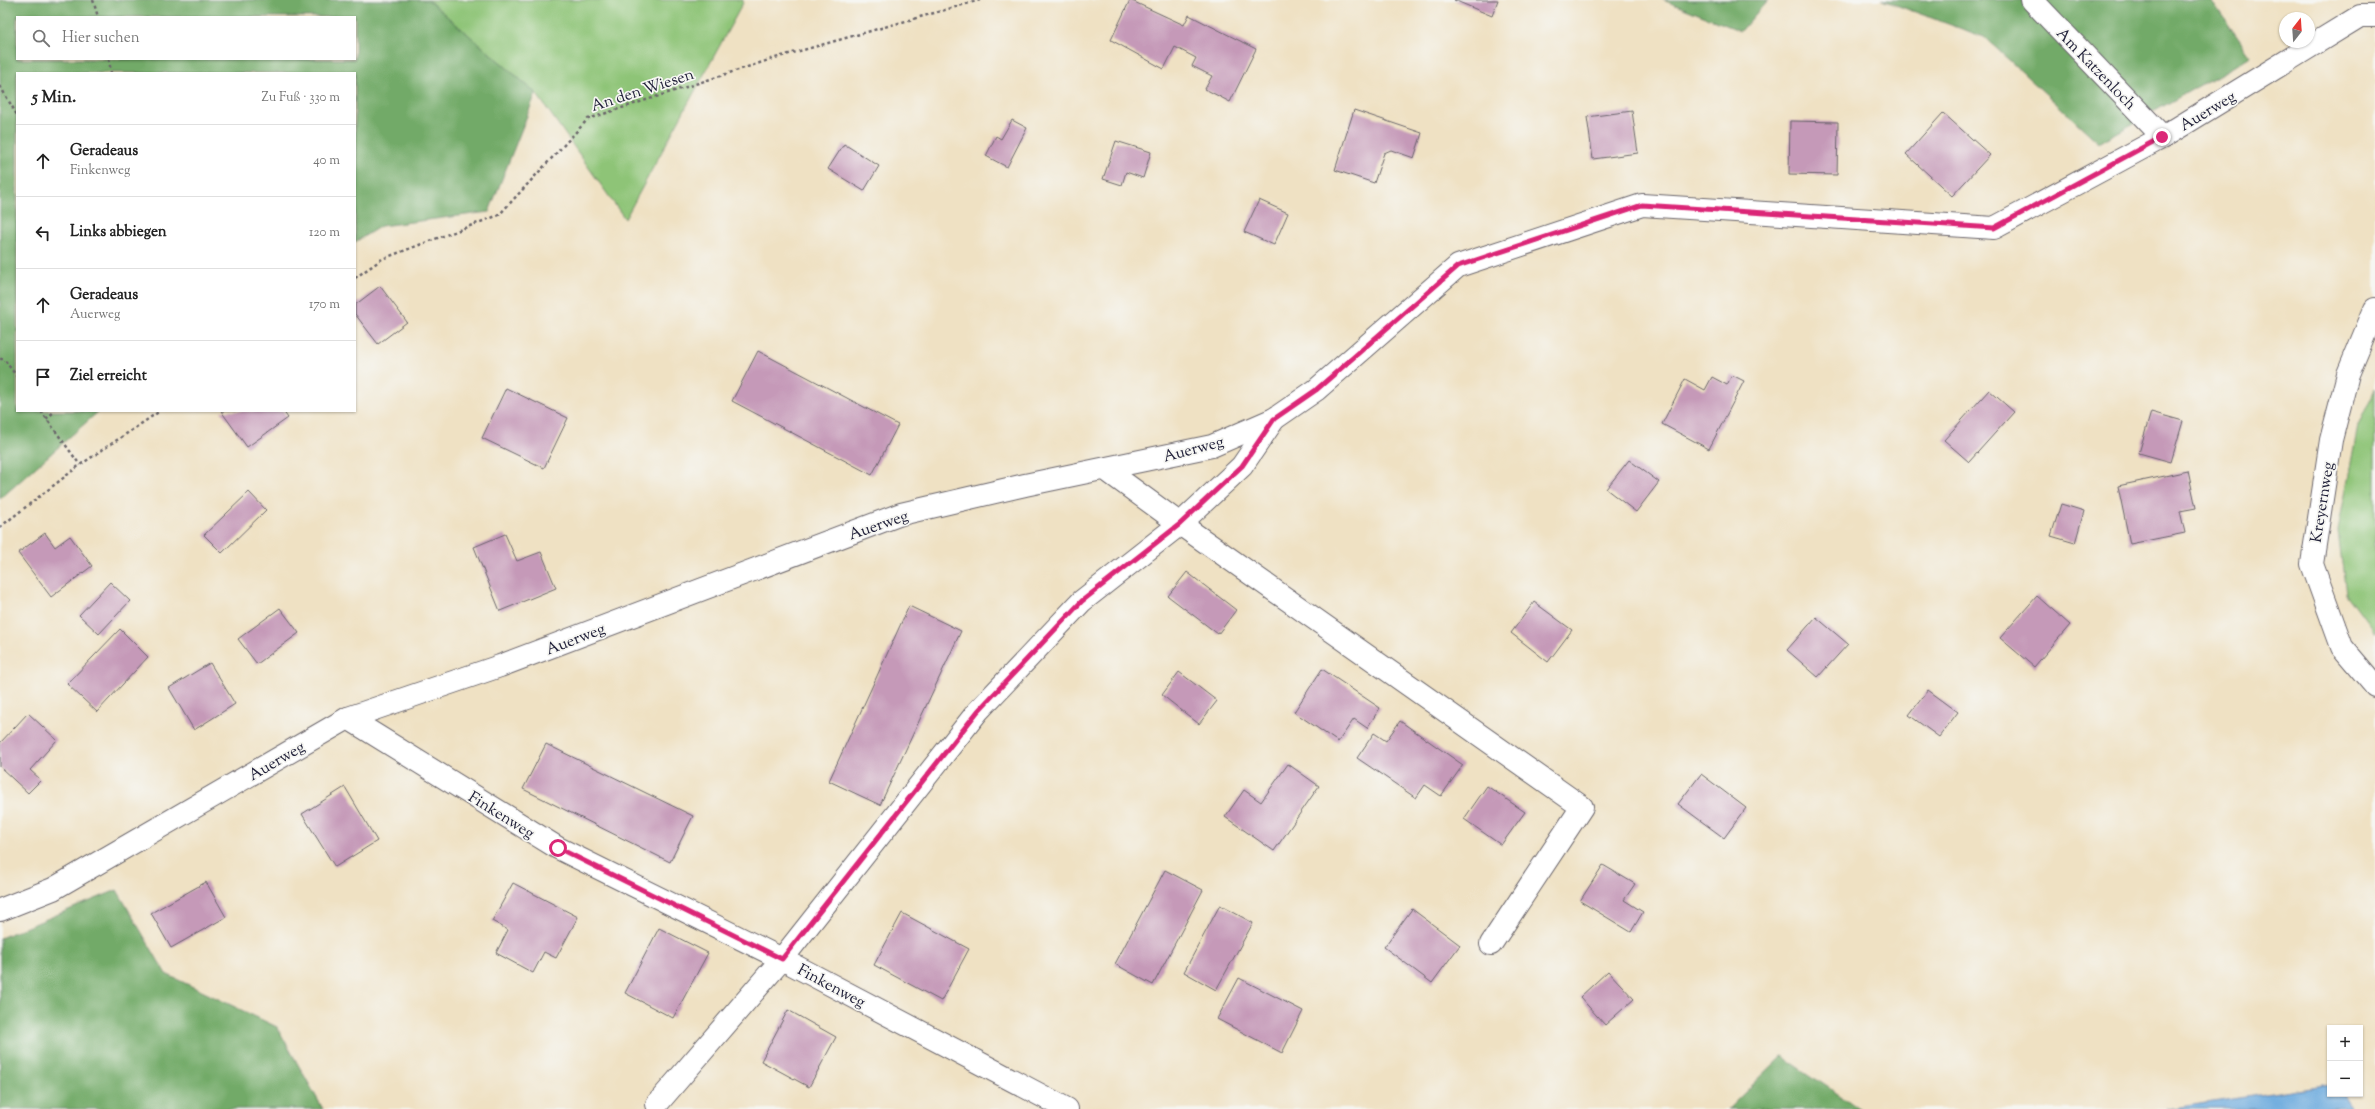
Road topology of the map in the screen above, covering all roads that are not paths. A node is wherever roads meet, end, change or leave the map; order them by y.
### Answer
1 (2032, 0) edge
2 (2375, 16) edge
3 (2162, 137) junction
4 (2375, 309) edge
5 (1274, 419) junction
6 (1105, 469) junction
7 (1180, 524) junction
8 (2375, 686) edge
9 (348, 718) junction
10 (0, 910) edge
11 (1491, 944) dead end
12 (782, 959) junction
13 (657, 1104) dead end
14 (1066, 1109) edge

1 - 3 street, Am Katzenloch
2 - 3 street, Auerweg
3 - 5 street, Auerweg
4 - 8 street, Kreyernweg
5 - 6 street, Auerweg
5 - 7 street
6 - 7 street
6 - 9 street, Auerweg
7 - 11 street
7 - 12 street
9 - 10 street, Auerweg
9 - 12 street, Finkenweg
12 - 13 street
12 - 14 street, Finkenweg

